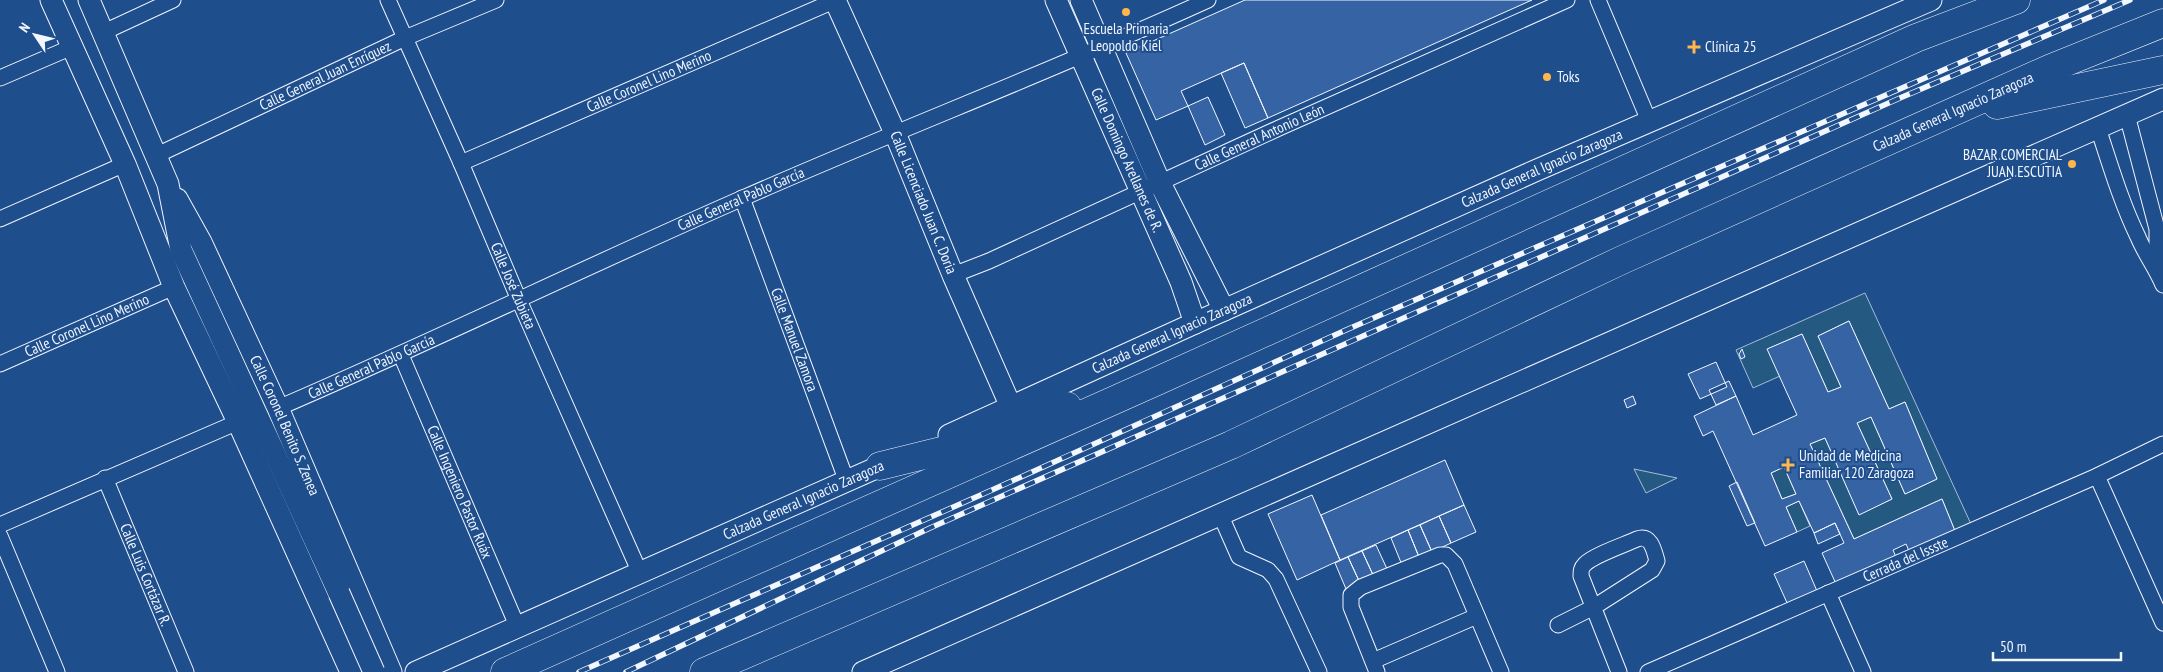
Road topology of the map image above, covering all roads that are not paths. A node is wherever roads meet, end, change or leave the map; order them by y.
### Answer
1 (52, 0) edge
2 (89, 0) edge
3 (173, 0) edge
4 (388, 0) edge
5 (496, 0) edge
6 (835, 0) edge
7 (1056, 0) edge
8 (1081, 0) edge
9 (1208, 0) edge
10 (1567, 0) edge
11 (1598, 0) edge
12 (1931, 0) edge
13 (1982, 0) edge
14 (2016, 0) edge
15 (2163, 23) edge
16 (104, 32) junction
17 (405, 38) junction
18 (1916, 38) junction
19 (72, 47) junction
20 (1102, 48) junction
21 (1081, 56) junction
22 (2163, 70) edge
23 (0, 78) edge
24 (2163, 99) edge
25 (2126, 115) junction
26 (1939, 118) junction
27 (1649, 121) junction
28 (2098, 128) junction
29 (895, 133) junction
30 (157, 155) junction
31 (462, 163) junction
32 (125, 164) junction
33 (1160, 183) junction
34 (168, 184) junction
35 (1141, 192) junction
36 (742, 198) junction
37 (141, 200) junction
38 (0, 220) edge
39 (181, 250) junction
40 (1202, 270) junction
41 (2157, 270) junction
42 (953, 275) junction
43 (1181, 282) junction
44 (2163, 285) edge
45 (174, 287) junction
46 (519, 300) junction
47 (1224, 310) junction
48 (1195, 322) junction
49 (401, 355) junction
50 (0, 364) edge
51 (1155, 382) junction
52 (1011, 407) junction
53 (278, 408) junction
54 (238, 422) junction
55 (2163, 444) edge
56 (880, 466) junction
57 (2096, 476) junction
58 (105, 478) junction
59 (846, 482) junction
60 (1220, 514) junction
61 (0, 525) edge
62 (0, 536) edge
63 (640, 573) junction
64 (1828, 593) junction
65 (1594, 607) junction
66 (1477, 616) junction
67 (368, 620) junction
68 (2163, 623) edge
69 (1558, 625) dead end
70 (518, 628) junction
71 (335, 635) junction
72 (1375, 667) edge
73 (57, 672) edge
74 (186, 672) edge
75 (351, 672) edge
76 (374, 672) edge
77 (391, 672) edge
78 (416, 672) edge
79 (505, 672) edge
80 (704, 672) edge
81 (863, 672) edge
82 (1319, 672) edge
83 (1501, 672) edge
84 (1619, 672) edge
85 (1648, 672) edge
86 (1863, 672) edge

1 - 19 street, Calle Coronel Benito S. Zenea
2 - 16 street, Calle Coronel Benito S. Zenea
3 - 16 street
4 - 17 street, Calle José Zubieta
5 - 17 street, Calle General Juan Enríquez
6 - 29 street, Calle Licenciado Juan C. Doria
6 - 31 street, Calle Coronel Lino Merino
7 - 21 street, Calle Domingo Arellanes de R.
8 - 20 street, Calle Domingo Arellanes de R.
9 - 20 street, Calle General Pablo García
10 - 33 street, Calle General Antonio León
11 - 27 street
12 - 27 street, Calzada General Ignacio Zaragoza
13 - 18 highway
14 - 18 highway
15 - 26 highway, Calzada General Ignacio Zaragoza
16 - 30 street, Calle Coronel Benito S. Zenea
17 - 30 street, Calle General Juan Enríquez
17 - 31 street, Calle José Zubieta
18 - 51 highway
19 - 23 street
19 - 32 street, Calle Coronel Benito S. Zenea
20 - 21 street, Calle General Pablo García
20 - 33 street, Calle Domingo Arellanes de R.
21 - 29 street, Calle General Pablo García
21 - 35 street, Calle Domingo Arellanes de R.
22 - 26 highway
24 - 25 street
25 - 28 street
25 - 41 street
26 - 80 highway, Calzada General Ignacio Zaragoza
27 - 47 street, Calzada General Ignacio Zaragoza
28 - 41 street
28 - 60 street
29 - 36 street, Calle General Pablo García
29 - 42 street, Calle Licenciado Juan C. Doria
30 - 34 street, Calle Coronel Benito S. Zenea
31 - 46 street, Calle José Zubieta
32 - 37 street, Calle Coronel Benito S. Zenea
32 - 38 street
33 - 35 street, Calle General Antonio León
33 - 40 street, Calle Domingo Arellanes de R.
34 - 39 street, Calle Coronel Benito S. Zenea
34 - 53 street, Calle Coronel Benito S. Zenea
35 - 42 street, Calle General Antonio León
35 - 43 street, Calle Domingo Arellanes de R.
36 - 46 street, Calle General Pablo García
36 - 59 street, Calle Manuel Zamora
37 - 39 street, Calle Coronel Benito S. Zenea
37 - 45 street, Calle Coronel Benito S. Zenea
39 - 76 street, Calle Coronel Benito S. Zenea, bridge
40 - 43 street
40 - 47 street, Calle Domingo Arellanes de R.
41 - 44 street
42 - 52 street, Calle Licenciado Juan C. Doria
43 - 48 street, Calle Domingo Arellanes de R.
45 - 50 street, Calle Coronel Lino Merino
45 - 54 street, Calle Coronel Benito S. Zenea
46 - 49 street, Calle General Pablo García
46 - 63 street, Calle José Zubieta
47 - 48 street, Calzada General Ignacio Zaragoza
48 - 52 street, Calzada General Ignacio Zaragoza
49 - 53 street, Calle General Pablo García
49 - 70 street, Calle Ingeniero Pastor Ruáx
51 - 56 highway
51 - 79 highway
52 - 56 street, Calzada General Ignacio Zaragoza
53 - 67 street, Calle Coronel Benito S. Zenea
54 - 58 street
54 - 71 street, Calle Coronel Benito S. Zenea
55 - 57 street, Cerrada del Issste
56 - 59 street, Calzada General Ignacio Zaragoza
57 - 64 street, Cerrada del Issste
57 - 68 street
58 - 61 street
58 - 74 street, Calle Luis Cortázar R.
59 - 63 street, Calzada General Ignacio Zaragoza
60 - 81 street
60 - 82 street
62 - 73 street
63 - 70 street, Calzada General Ignacio Zaragoza
64 - 85 street, Cerrada del Issste
64 - 86 street
65 - 65 street
65 - 69 street
65 - 84 street
66 - 72 street
66 - 72 street
66 - 83 street
67 - 71 street
67 - 77 street, Calle Coronel Benito S. Zenea
70 - 78 street, Calzada General Ignacio Zaragoza
71 - 75 street, Calle Coronel Benito S. Zenea

